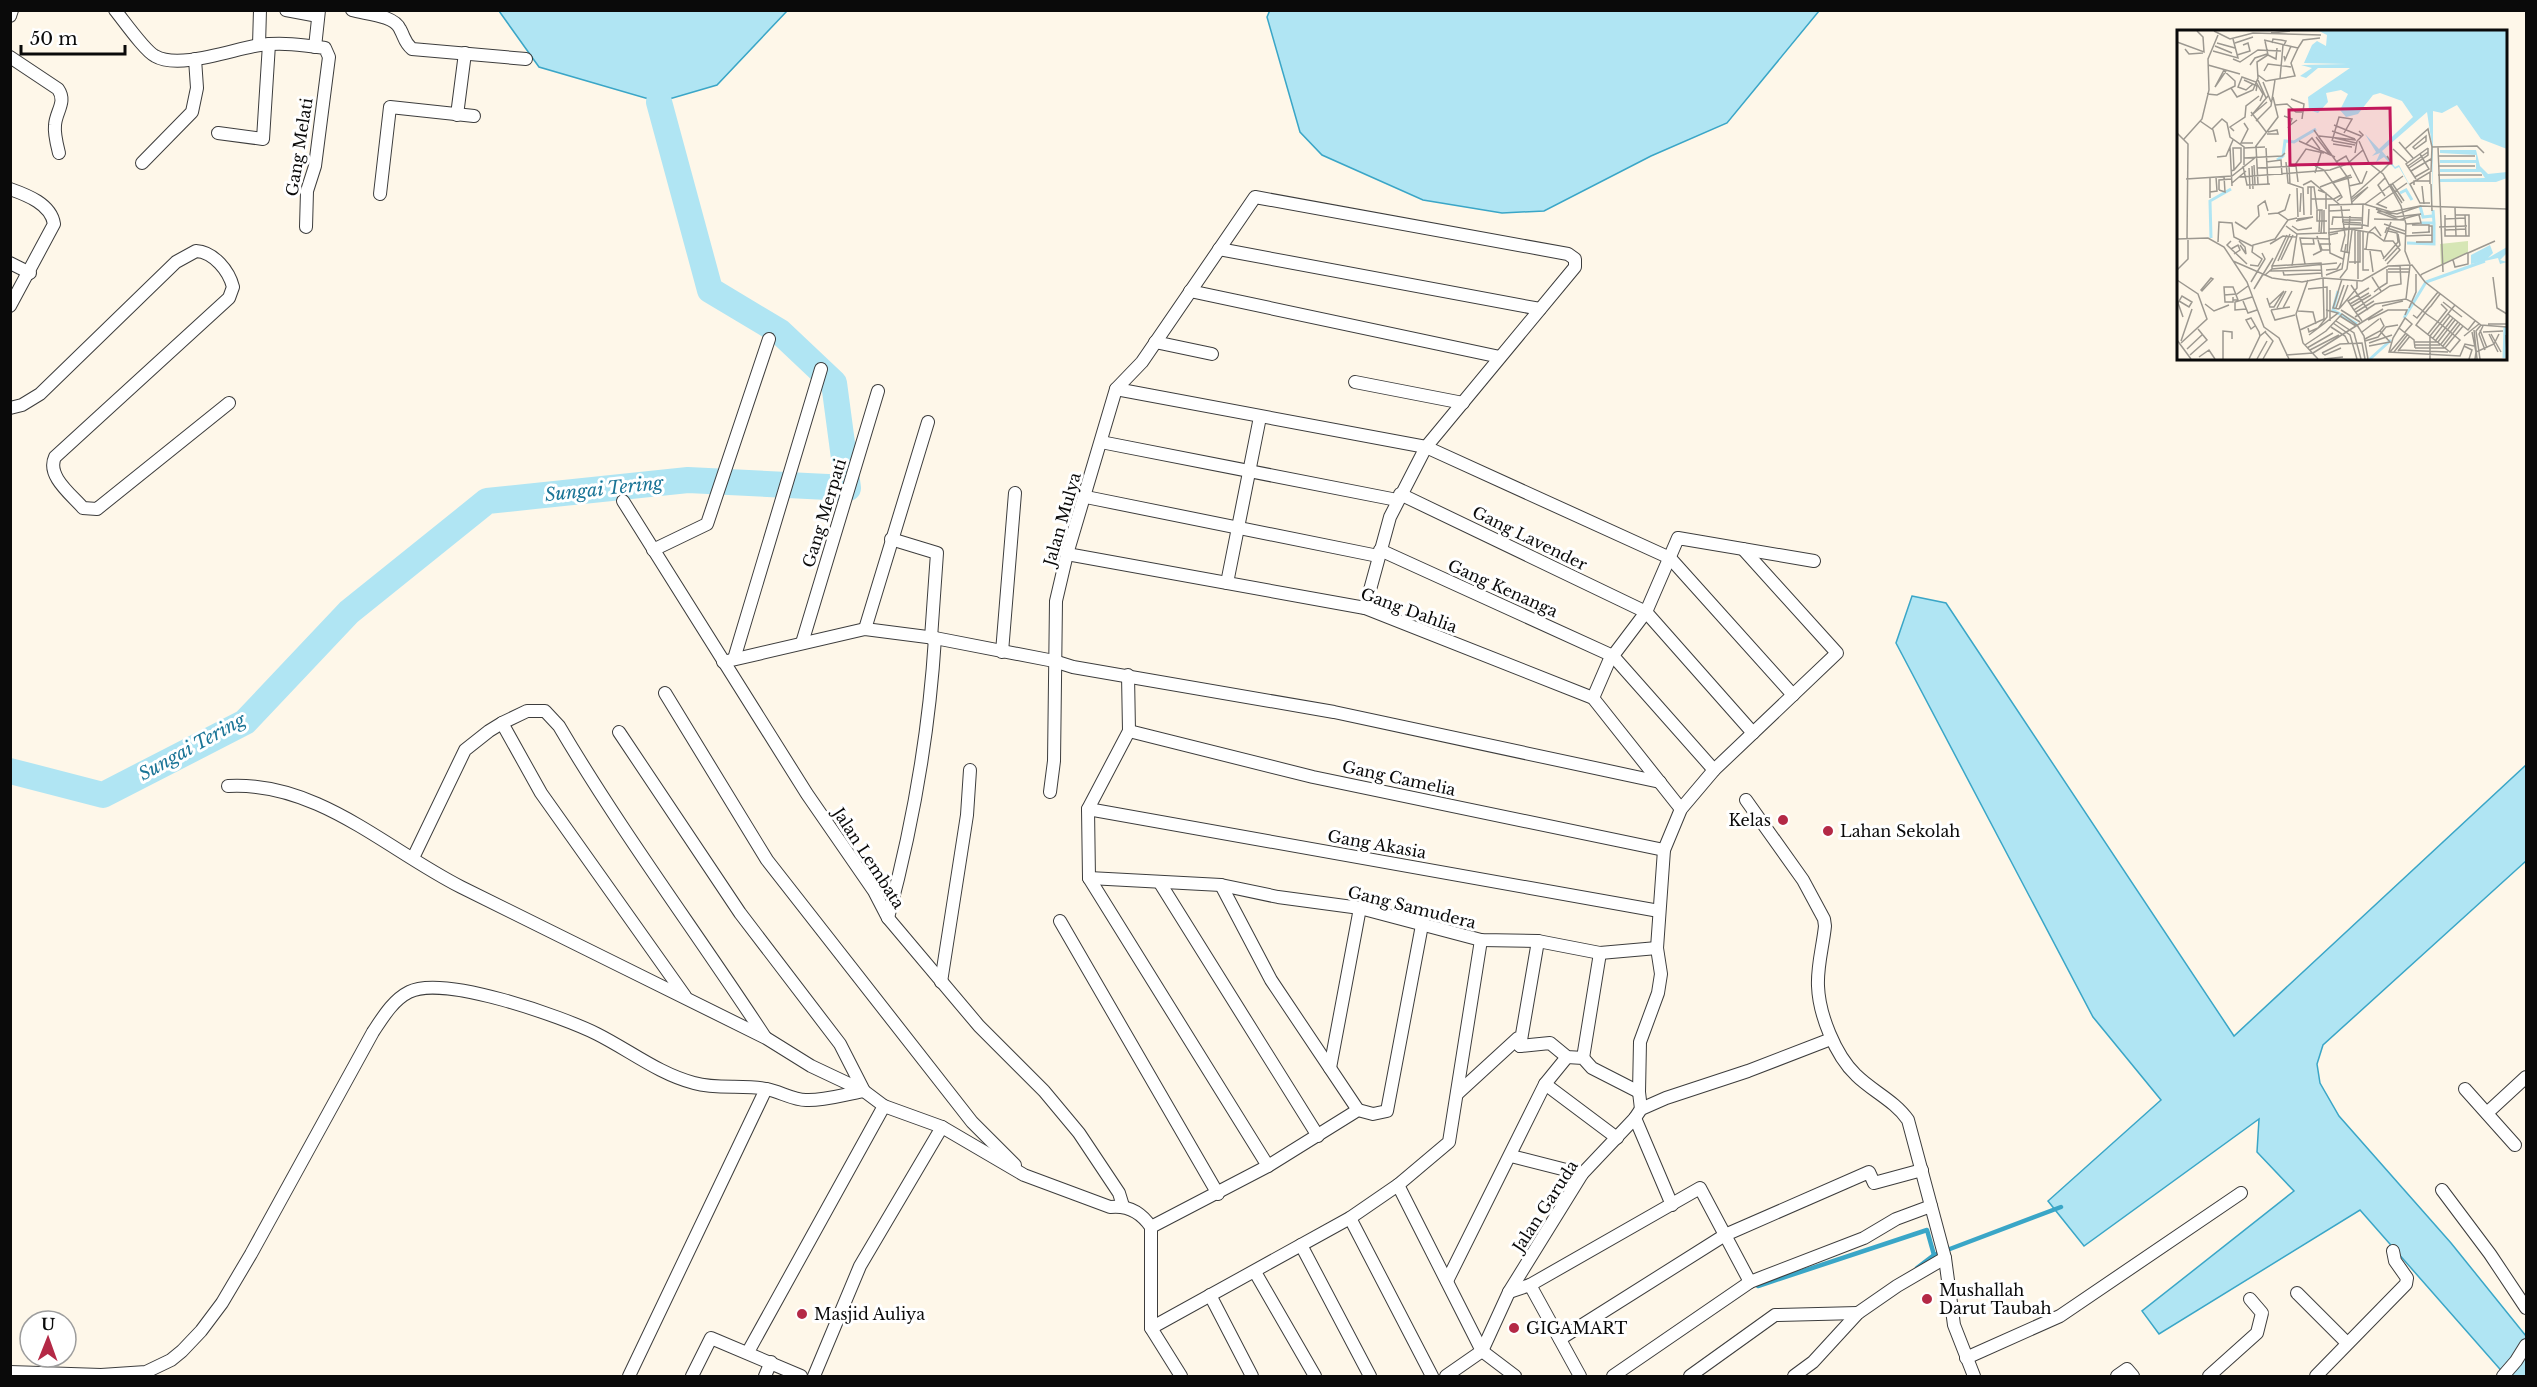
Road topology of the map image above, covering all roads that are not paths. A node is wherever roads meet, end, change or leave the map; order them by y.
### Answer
1 (12, 10) edge
2 (115, 10) edge
3 (260, 10) edge
4 (286, 10) edge
5 (352, 10) edge
6 (318, 13) edge
7 (10, 16) edge
8 (264, 45) junction
9 (315, 47) junction
10 (465, 53) junction
11 (10, 57) edge
12 (195, 59) junction
13 (526, 59) dead end
14 (457, 115) junction
15 (474, 116) dead end
16 (218, 133) dead end
17 (59, 153) dead end
18 (141, 164) dead end
19 (10, 189) edge
20 (380, 194) dead end
21 (306, 226) dead end
22 (1220, 249) junction
23 (10, 263) edge
24 (30, 273) junction
25 (1190, 291) junction
26 (10, 306) edge
27 (1540, 309) junction
28 (769, 339) dead end
29 (1155, 342) junction
30 (1212, 354) dead end
31 (1500, 357) junction
32 (821, 369) dead end
33 (1355, 382) dead end
34 (1116, 389) junction
35 (878, 391) dead end
36 (1462, 403) junction
37 (229, 404) dead end
38 (10, 408) edge
39 (1260, 417) junction
40 (928, 422) dead end
41 (1101, 442) junction
42 (1426, 447) junction
43 (1250, 471) junction
44 (1015, 493) dead end
45 (1086, 497) junction
46 (1398, 497) junction
47 (623, 501) dead end
48 (1239, 527) junction
49 (891, 539) junction
50 (1743, 549) junction
51 (653, 550) junction
52 (1379, 553) junction
53 (1067, 554) junction
54 (1670, 558) junction
55 (1814, 561) dead end
56 (1227, 583) junction
57 (1365, 608) junction
58 (1646, 612) junction
59 (865, 629) junction
60 (933, 638) junction
61 (802, 644) junction
62 (1002, 652) junction
63 (1613, 656) junction
64 (729, 661) junction
65 (1054, 661) junction
66 (1128, 675) junction
67 (665, 693) dead end
68 (1793, 695) junction
69 (1593, 698) junction
70 (502, 723) junction
71 (1129, 730) junction
72 (619, 732) dead end
73 (1753, 733) junction
74 (970, 770) dead end
75 (1714, 770) junction
76 (1660, 782) junction
77 (228, 786) dead end
78 (1050, 792) dead end
79 (1746, 800) dead end
80 (1088, 809) junction
81 (1681, 809) junction
82 (1664, 850) junction
83 (413, 858) junction
84 (1089, 878) junction
85 (1160, 883) junction
86 (1221, 885) junction
87 (1360, 908) junction
88 (1659, 911) junction
89 (888, 918) junction
90 (1060, 921) dead end
91 (1422, 925) junction
92 (1481, 940) junction
93 (1538, 941) junction
94 (1657, 948) junction
95 (1600, 953) junction
96 (941, 982) junction
97 (686, 997) junction
98 (766, 1038) junction
99 (1831, 1039) junction
100 (1520, 1046) junction
101 (1567, 1057) junction
102 (1583, 1058) junction
103 (1330, 1068) junction
104 (2526, 1077) edge
105 (1545, 1084) junction
106 (766, 1089) junction
107 (2466, 1089) dead end
108 (864, 1091) junction
109 (1638, 1092) junction
110 (1458, 1093) junction
111 (884, 1106) junction
112 (1358, 1110) junction
113 (2487, 1113) junction
114 (1638, 1114) junction
115 (942, 1127) junction
116 (1318, 1136) junction
117 (1617, 1138) junction
118 (2515, 1145) dead end
119 (1511, 1155) junction
120 (1268, 1166) junction
121 (1922, 1170) junction
122 (1582, 1174) junction
123 (1024, 1175) junction
124 (1398, 1185) junction
125 (2442, 1190) dead end
126 (2241, 1193) dead end
127 (1218, 1194) junction
128 (1672, 1205) junction
129 (1123, 1206) junction
130 (1931, 1206) junction
131 (1350, 1218) junction
132 (1150, 1227) junction
133 (1725, 1235) junction
134 (1301, 1245) junction
135 (2393, 1251) dead end
136 (1945, 1258) junction
137 (1256, 1272) junction
138 (1447, 1281) junction
139 (1750, 1282) junction
140 (1530, 1285) junction
141 (1509, 1292) junction
142 (2297, 1293) dead end
143 (1210, 1295) junction
144 (2250, 1299) dead end
145 (2526, 1308) edge
146 (1858, 1313) junction
147 (1151, 1328) junction
148 (1560, 1339) junction
149 (2347, 1343) junction
150 (2526, 1345) edge
151 (748, 1352) junction
152 (1482, 1352) junction
153 (1966, 1358) junction
154 (771, 1362) junction
155 (10, 1372) edge
156 (1802, 1374) edge
157 (629, 1377) edge
158 (692, 1377) edge
159 (765, 1377) edge
160 (801, 1377) edge
161 (814, 1377) edge
162 (1181, 1377) edge
163 (1252, 1377) edge
164 (1315, 1377) edge
165 (1370, 1377) edge
166 (1432, 1377) edge
167 (1446, 1377) edge
168 (1515, 1377) edge
169 (1580, 1377) edge
170 (1613, 1377) edge
171 (1690, 1377) edge
172 (1974, 1377) edge
173 (2117, 1377) edge
174 (2133, 1377) edge
175 (2209, 1377) edge
176 (2316, 1377) edge
177 (2503, 1377) edge

1 - 7 street
2 - 12 street
3 - 8 street
4 - 6 street
5 - 10 street
6 - 9 street
8 - 9 street
8 - 12 street
8 - 16 street
9 - 21 street, Gang Melati
10 - 13 street
10 - 14 street
11 - 17 street
12 - 18 street
14 - 15 street
14 - 20 street
19 - 24 street
22 - 25 street
22 - 27 street
22 - 27 street
23 - 24 street
24 - 26 street
25 - 29 street
25 - 31 street
27 - 31 street
28 - 51 street
29 - 30 street
29 - 34 street
31 - 36 street
32 - 64 street
33 - 36 street
34 - 39 street
34 - 41 street, Jalan Mulya
35 - 61 street, Gang Merpati
36 - 42 street
37 - 38 street
39 - 42 street
39 - 43 street
40 - 49 street
41 - 43 street, Gang Lavender
41 - 45 street, Jalan Mulya
42 - 46 street
42 - 54 street
43 - 46 street, Gang Lavender
43 - 48 street
44 - 62 street
45 - 48 street, Gang Kenanga
45 - 53 street, Jalan Mulya
46 - 52 street
46 - 58 street, Gang Lavender
47 - 51 street, Jalan Lembata
48 - 52 street, Gang Kenanga
48 - 56 street
49 - 59 street
49 - 60 street
50 - 54 street
50 - 55 street
50 - 68 street
51 - 64 street, Jalan Lembata
52 - 57 street
52 - 63 street, Gang Kenanga
53 - 56 street, Gang Dahlia
53 - 65 street, Jalan Mulya
54 - 58 street
54 - 68 street
56 - 57 street, Gang Dahlia
57 - 69 street, Gang Dahlia
58 - 63 street
58 - 73 street
59 - 60 street
59 - 61 street
60 - 62 street
60 - 89 street
61 - 64 street
62 - 65 street
63 - 69 street
63 - 75 street
64 - 89 street, Jalan Lembata
65 - 66 street
65 - 78 street, Jalan Mulya
66 - 71 street
66 - 76 street
67 - 123 street
68 - 73 street
69 - 76 street, Gang Dahlia
70 - 83 street
70 - 97 street
70 - 98 street
71 - 80 street
71 - 82 street, Gang Camelia
72 - 108 street
73 - 75 street
74 - 96 street
75 - 81 street
76 - 81 street, Gang Dahlia
77 - 83 street
79 - 99 street
80 - 84 street
80 - 88 street, Gang Akasia
81 - 82 street
82 - 88 street
83 - 97 street
84 - 85 street, Gang Samudera
84 - 120 street
85 - 86 street, Gang Samudera
85 - 116 street
86 - 87 street, Gang Samudera
86 - 103 street
87 - 91 street, Gang Samudera
87 - 103 street
88 - 94 street
89 - 96 street, Jalan Lembata
90 - 127 street
91 - 92 street, Gang Samudera
91 - 112 street
92 - 93 street, Gang Samudera
92 - 110 street
93 - 95 street, Gang Samudera
93 - 100 street
94 - 95 street, Gang Samudera
94 - 109 street
95 - 102 street
96 - 129 street, Jalan Lembata
97 - 98 street
98 - 108 street
99 - 114 street, Jalan Garuda
99 - 121 street
100 - 101 street
100 - 110 street
101 - 102 street
101 - 105 street
102 - 109 street
103 - 112 street
104 - 113 street
105 - 117 street
105 - 119 street
106 - 108 street
106 - 155 street
106 - 157 street
107 - 113 street
108 - 111 street
109 - 114 street
110 - 124 street
111 - 115 street
111 - 151 street
112 - 116 street
113 - 118 street
114 - 117 street, Jalan Garuda
114 - 128 street
115 - 123 street
115 - 161 street
116 - 120 street
117 - 122 street, Jalan Garuda
119 - 122 street
119 - 138 street
120 - 127 street
121 - 130 street
121 - 133 street
122 - 141 street, Jalan Garuda
123 - 129 street
124 - 131 street
124 - 138 street
125 - 145 street
126 - 153 street
127 - 132 street
128 - 133 street
128 - 140 street
129 - 132 street
130 - 136 street
130 - 139 street
131 - 134 street
131 - 166 street
132 - 147 street
133 - 139 street
133 - 148 street
134 - 137 street
134 - 165 street
135 - 149 street
136 - 146 street
136 - 153 street
137 - 143 street
137 - 164 street
138 - 152 street
139 - 170 street
140 - 141 street
140 - 148 street
141 - 152 street, Jalan Garuda
142 - 149 street
143 - 147 street
143 - 163 street
144 - 175 street
146 - 156 street
146 - 171 street
147 - 162 street
148 - 169 street
149 - 176 street
150 - 177 street
151 - 154 street
151 - 158 street
152 - 167 street
152 - 168 street
153 - 172 street
154 - 159 street
154 - 160 street
173 - 174 street

